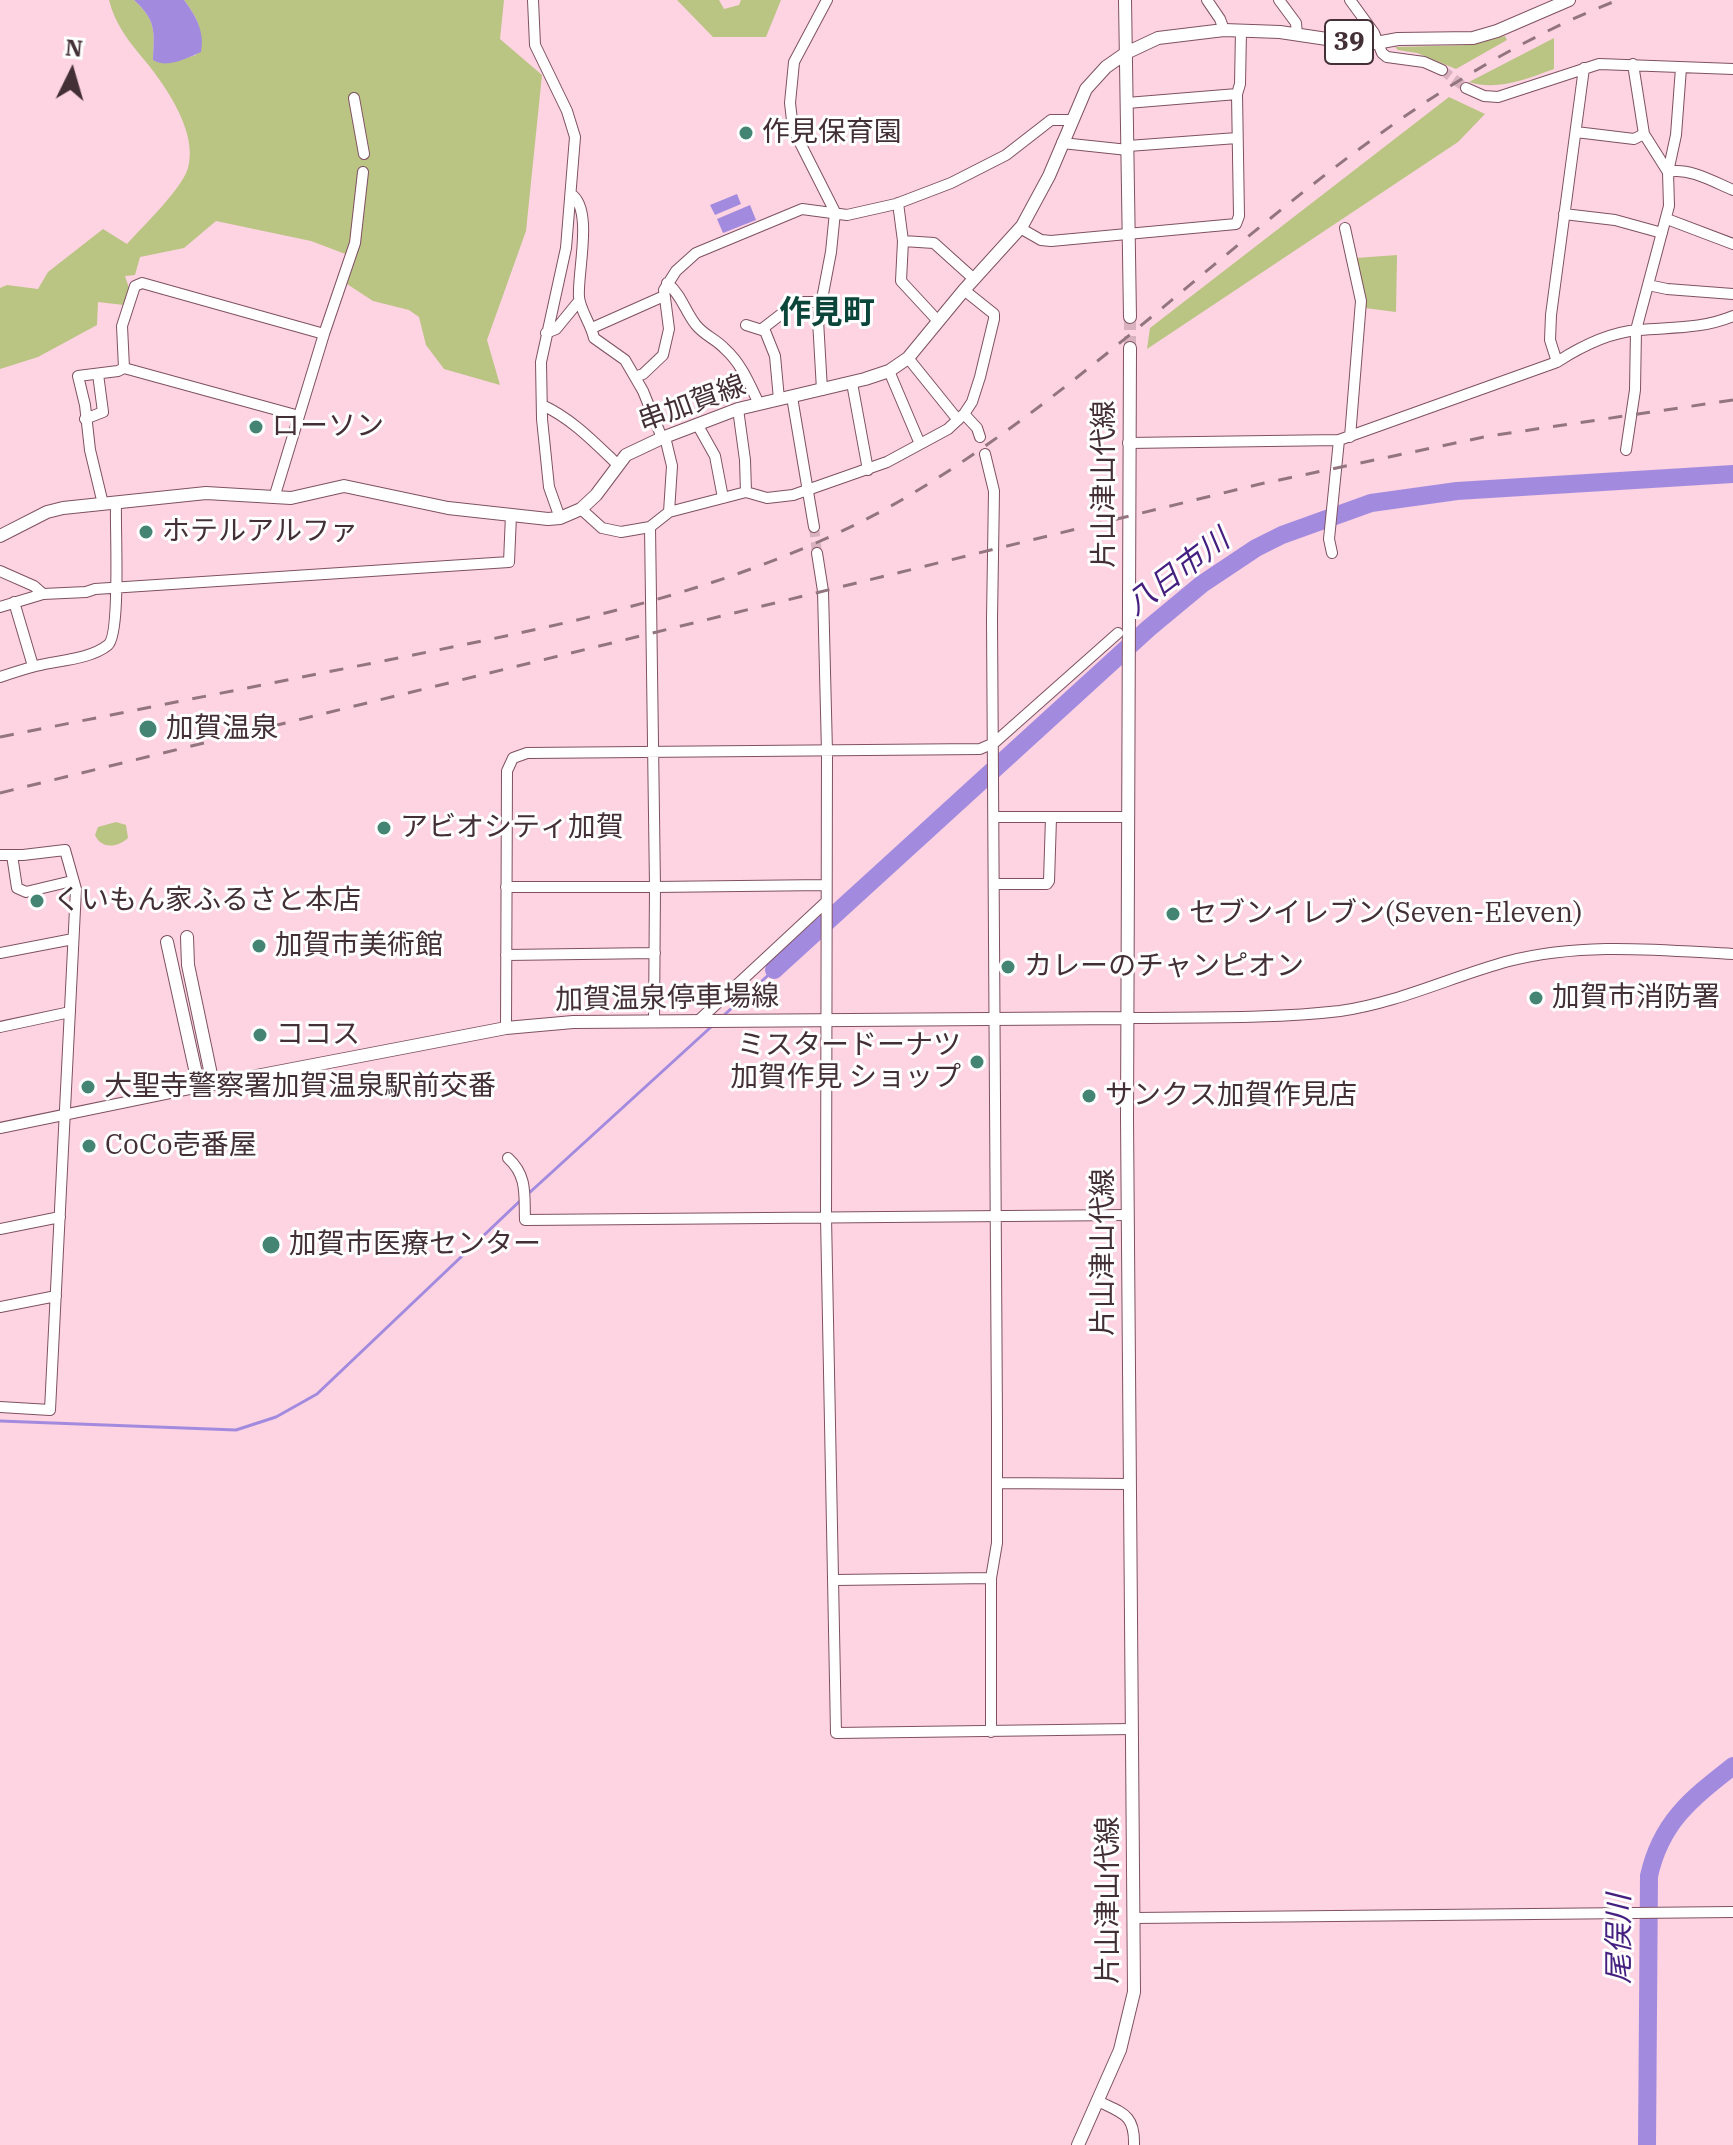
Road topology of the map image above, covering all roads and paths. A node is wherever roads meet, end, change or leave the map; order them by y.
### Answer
1 (533, 0) edge
2 (827, 0) edge
3 (1125, 0) edge
4 (1207, 0) edge
5 (1279, 0) edge
6 (1350, 0) edge
7 (1569, 0) edge
8 (1224, 30) junction
9 (1241, 31) junction
10 (1297, 35) junction
11 (1376, 43) junction
12 (1126, 53) junction
13 (1633, 64) junction
14 (1584, 68) junction
15 (1681, 68) junction
16 (1733, 69) edge
17 (1442, 70) tunnel mouth
18 (1466, 88) tunnel mouth
19 (1237, 94) junction
20 (354, 98) dead end
21 (1127, 103) junction
22 (1071, 120) junction
23 (1576, 132) junction
24 (1644, 134) junction
25 (1237, 138) junction
26 (1062, 143) junction
27 (1128, 148) junction
28 (364, 154) dead end
29 (363, 172) dead end
30 (1668, 172) junction
31 (1733, 190) edge
32 (571, 194) junction
33 (898, 203) junction
34 (835, 212) junction
35 (1564, 214) junction
36 (1667, 219) junction
37 (1020, 228) junction
38 (1345, 228) dead end
39 (1662, 233) junction
40 (1129, 234) junction
41 (903, 241) junction
42 (1733, 244) edge
43 (974, 279) junction
44 (667, 283) junction
45 (1648, 285) junction
46 (964, 290) junction
47 (1733, 294) edge
48 (664, 296) junction
49 (579, 301) junction
50 (819, 302) junction
51 (1731, 316) edge
52 (1130, 317) tunnel mouth
53 (938, 321) junction
54 (746, 325) dead end
55 (592, 328) junction
56 (762, 329) junction
57 (1636, 330) junction
58 (546, 333) junction
59 (324, 334) junction
60 (1130, 348) tunnel mouth
61 (908, 358) junction
62 (1557, 362) junction
63 (124, 368) junction
64 (889, 371) junction
65 (98, 374) junction
66 (635, 377) junction
67 (852, 383) junction
68 (822, 390) junction
69 (785, 398) junction
70 (759, 404) junction
71 (542, 405) junction
72 (738, 409) junction
73 (299, 416) junction
74 (961, 417) junction
75 (85, 419) junction
76 (697, 424) junction
77 (663, 437) junction
78 (980, 437) dead end
79 (1344, 438) junction
80 (1128, 443) junction
81 (920, 444) junction
82 (1626, 450) dead end
83 (985, 454) dead end
84 (617, 464) junction
85 (868, 470) junction
86 (809, 491) junction
87 (746, 492) junction
88 (274, 498) junction
89 (723, 498) junction
90 (110, 504) junction
91 (581, 509) junction
92 (669, 512) junction
93 (511, 515) junction
94 (560, 518) junction
95 (650, 527) junction
96 (814, 527) tunnel mouth
97 (0, 536) edge
98 (817, 553) tunnel mouth
99 (1332, 553) dead end
100 (0, 571) edge
101 (115, 588) junction
102 (43, 594) junction
103 (14, 602) junction
104 (0, 607) edge
105 (1124, 632) junction
106 (33, 666) junction
107 (0, 677) edge
108 (994, 747) junction
109 (653, 752) junction
110 (827, 752) junction
111 (995, 817) junction
112 (1127, 817) junction
113 (1051, 818) junction
114 (6, 855) edge
115 (72, 881) junction
116 (995, 884) junction
117 (825, 885) junction
118 (506, 887) junction
119 (655, 887) junction
120 (826, 904) junction
121 (187, 937) dead end
122 (73, 939) junction
123 (167, 942) dead end
124 (0, 953) edge
125 (655, 953) junction
126 (1733, 954) edge
127 (506, 955) junction
128 (70, 1012) junction
129 (1127, 1018) junction
130 (996, 1020) junction
131 (828, 1021) junction
132 (654, 1022) junction
133 (700, 1022) junction
134 (0, 1027) edge
135 (506, 1028) junction
136 (213, 1084) junction
137 (199, 1087) junction
138 (65, 1115) junction
139 (0, 1128) edge
140 (508, 1158) dead end
141 (1128, 1215) junction
142 (996, 1216) junction
143 (60, 1217) junction
144 (826, 1217) junction
145 (0, 1229) edge
146 (56, 1296) junction
147 (0, 1307) edge
148 (0, 1407) edge
149 (997, 1483) junction
150 (1130, 1484) junction
151 (991, 1578) junction
152 (835, 1580) junction
153 (1132, 1729) junction
154 (991, 1732) junction
155 (1733, 1912) edge
156 (1135, 1918) junction
157 (1098, 2101) junction
158 (1078, 2145) edge
159 (1134, 2145) edge

1 - 32 street
2 - 34 street
3 - 12 main road
4 - 8 street
5 - 10 street
6 - 11 street
7 - 11 main road, 39
8 - 9 main road, 39
8 - 12 main road, 39
9 - 10 main road, 39
9 - 19 street
10 - 11 main road, 39
11 - 17 street
12 - 21 main road
12 - 22 main road, 串加賀線
13 - 14 street
13 - 15 street
13 - 24 street
14 - 18 street
14 - 23 street
15 - 16 street
15 - 30 street
19 - 21 street
19 - 25 street
20 - 28 street
21 - 27 main road
22 - 26 main road, 串加賀線
22 - 33 street
23 - 24 street
23 - 35 street
24 - 30 street
25 - 27 street
25 - 40 street
26 - 27 street
26 - 37 main road, 串加賀線
27 - 40 main road
29 - 59 street
30 - 31 street
30 - 36 street
32 - 49 street
32 - 58 street
33 - 34 street
33 - 41 street
34 - 44 street
34 - 50 street
35 - 39 street
35 - 62 street
36 - 39 street
36 - 42 street
37 - 40 street
37 - 43 main road, 串加賀線
38 - 79 street
39 - 45 street
40 - 52 main road
41 - 43 street
41 - 53 street
43 - 46 main road, 串加賀線
44 - 48 street
44 - 70 street
45 - 47 street
45 - 57 street
46 - 53 main road, 串加賀線
46 - 74 street
47 - 51 street
48 - 55 street
48 - 66 street
49 - 55 street
49 - 58 street
50 - 56 street
50 - 68 street
51 - 57 street
53 - 61 main road, 串加賀線
54 - 56 street
55 - 66 street
56 - 69 street
57 - 62 street
57 - 82 street
58 - 71 street
59 - 63 street
59 - 73 street
60 - 80 main road, 片山津山代線
61 - 64 main road, 串加賀線
61 - 74 street
62 - 79 street
63 - 65 street
63 - 73 street
64 - 67 main road, 串加賀線
64 - 81 street
65 - 75 street
65 - 75 street
66 - 77 street
67 - 68 main road, 串加賀線
67 - 85 street
68 - 69 main road, 串加賀線
69 - 70 main road, 串加賀線
69 - 86 street
70 - 72 main road, 串加賀線
71 - 84 street
71 - 94 street
72 - 76 main road, 串加賀線
72 - 87 street
73 - 88 street
74 - 78 street
74 - 81 street
75 - 90 street
76 - 77 main road, 串加賀線
76 - 89 street
77 - 84 main road, 串加賀線
77 - 92 street
79 - 80 street
79 - 99 street
80 - 105 main road, 片山津山代線
81 - 85 street
83 - 108 street
84 - 91 main road, 串加賀線
85 - 86 street
86 - 87 street
86 - 96 street
87 - 89 street
88 - 90 main road, 串加賀線
88 - 93 main road, 串加賀線
89 - 92 street
90 - 97 main road, 串加賀線
90 - 101 street
91 - 94 main road, 串加賀線
91 - 95 street
92 - 95 street
93 - 94 main road, 串加賀線
93 - 101 street
95 - 109 street
98 - 110 street
100 - 102 street
101 - 102 street
101 - 106 street
102 - 103 street
103 - 104 street
103 - 106 street
105 - 108 street
105 - 112 main road, 片山津山代線
106 - 107 street
108 - 110 street
108 - 111 street
109 - 110 street
109 - 118 street
109 - 119 street
110 - 117 street
111 - 113 street
111 - 116 street
112 - 113 street
112 - 129 main road, 片山津山代線
113 - 116 street
114 - 115 street
114 - 115 street
115 - 122 street
116 - 130 street
117 - 119 street
117 - 120 street
118 - 119 street
118 - 127 street
119 - 125 street
120 - 131 street
120 - 133 street
121 - 136 main road
122 - 124 street
122 - 128 street
123 - 137 main road
125 - 127 street
125 - 132 street
126 - 129 street
127 - 135 street
128 - 134 street
128 - 138 street
129 - 130 main road, 加賀温泉停車場線
129 - 141 main road, 片山津山代線
130 - 131 main road, 加賀温泉停車場線
130 - 142 street
131 - 133 main road, 加賀温泉停車場線
131 - 144 street
132 - 133 main road, 加賀温泉停車場線
132 - 135 main road, 加賀温泉停車場線
135 - 136 main road, 加賀温泉停車場線
136 - 137 main road, 加賀温泉停車場線
137 - 138 street
138 - 139 street
138 - 143 street
140 - 144 street
141 - 142 street
141 - 150 main road, 片山津山代線
142 - 144 street
142 - 149 street
143 - 145 street
143 - 146 street
144 - 152 street
146 - 147 street
146 - 148 street
149 - 150 street
149 - 151 street
150 - 153 main road, 片山津山代線
151 - 152 street
151 - 154 street
152 - 154 street
153 - 154 street
153 - 156 main road, 片山津山代線
155 - 156 street
156 - 157 main road, 片山津山代線
157 - 158 main road, 片山津山代線
157 - 159 street

